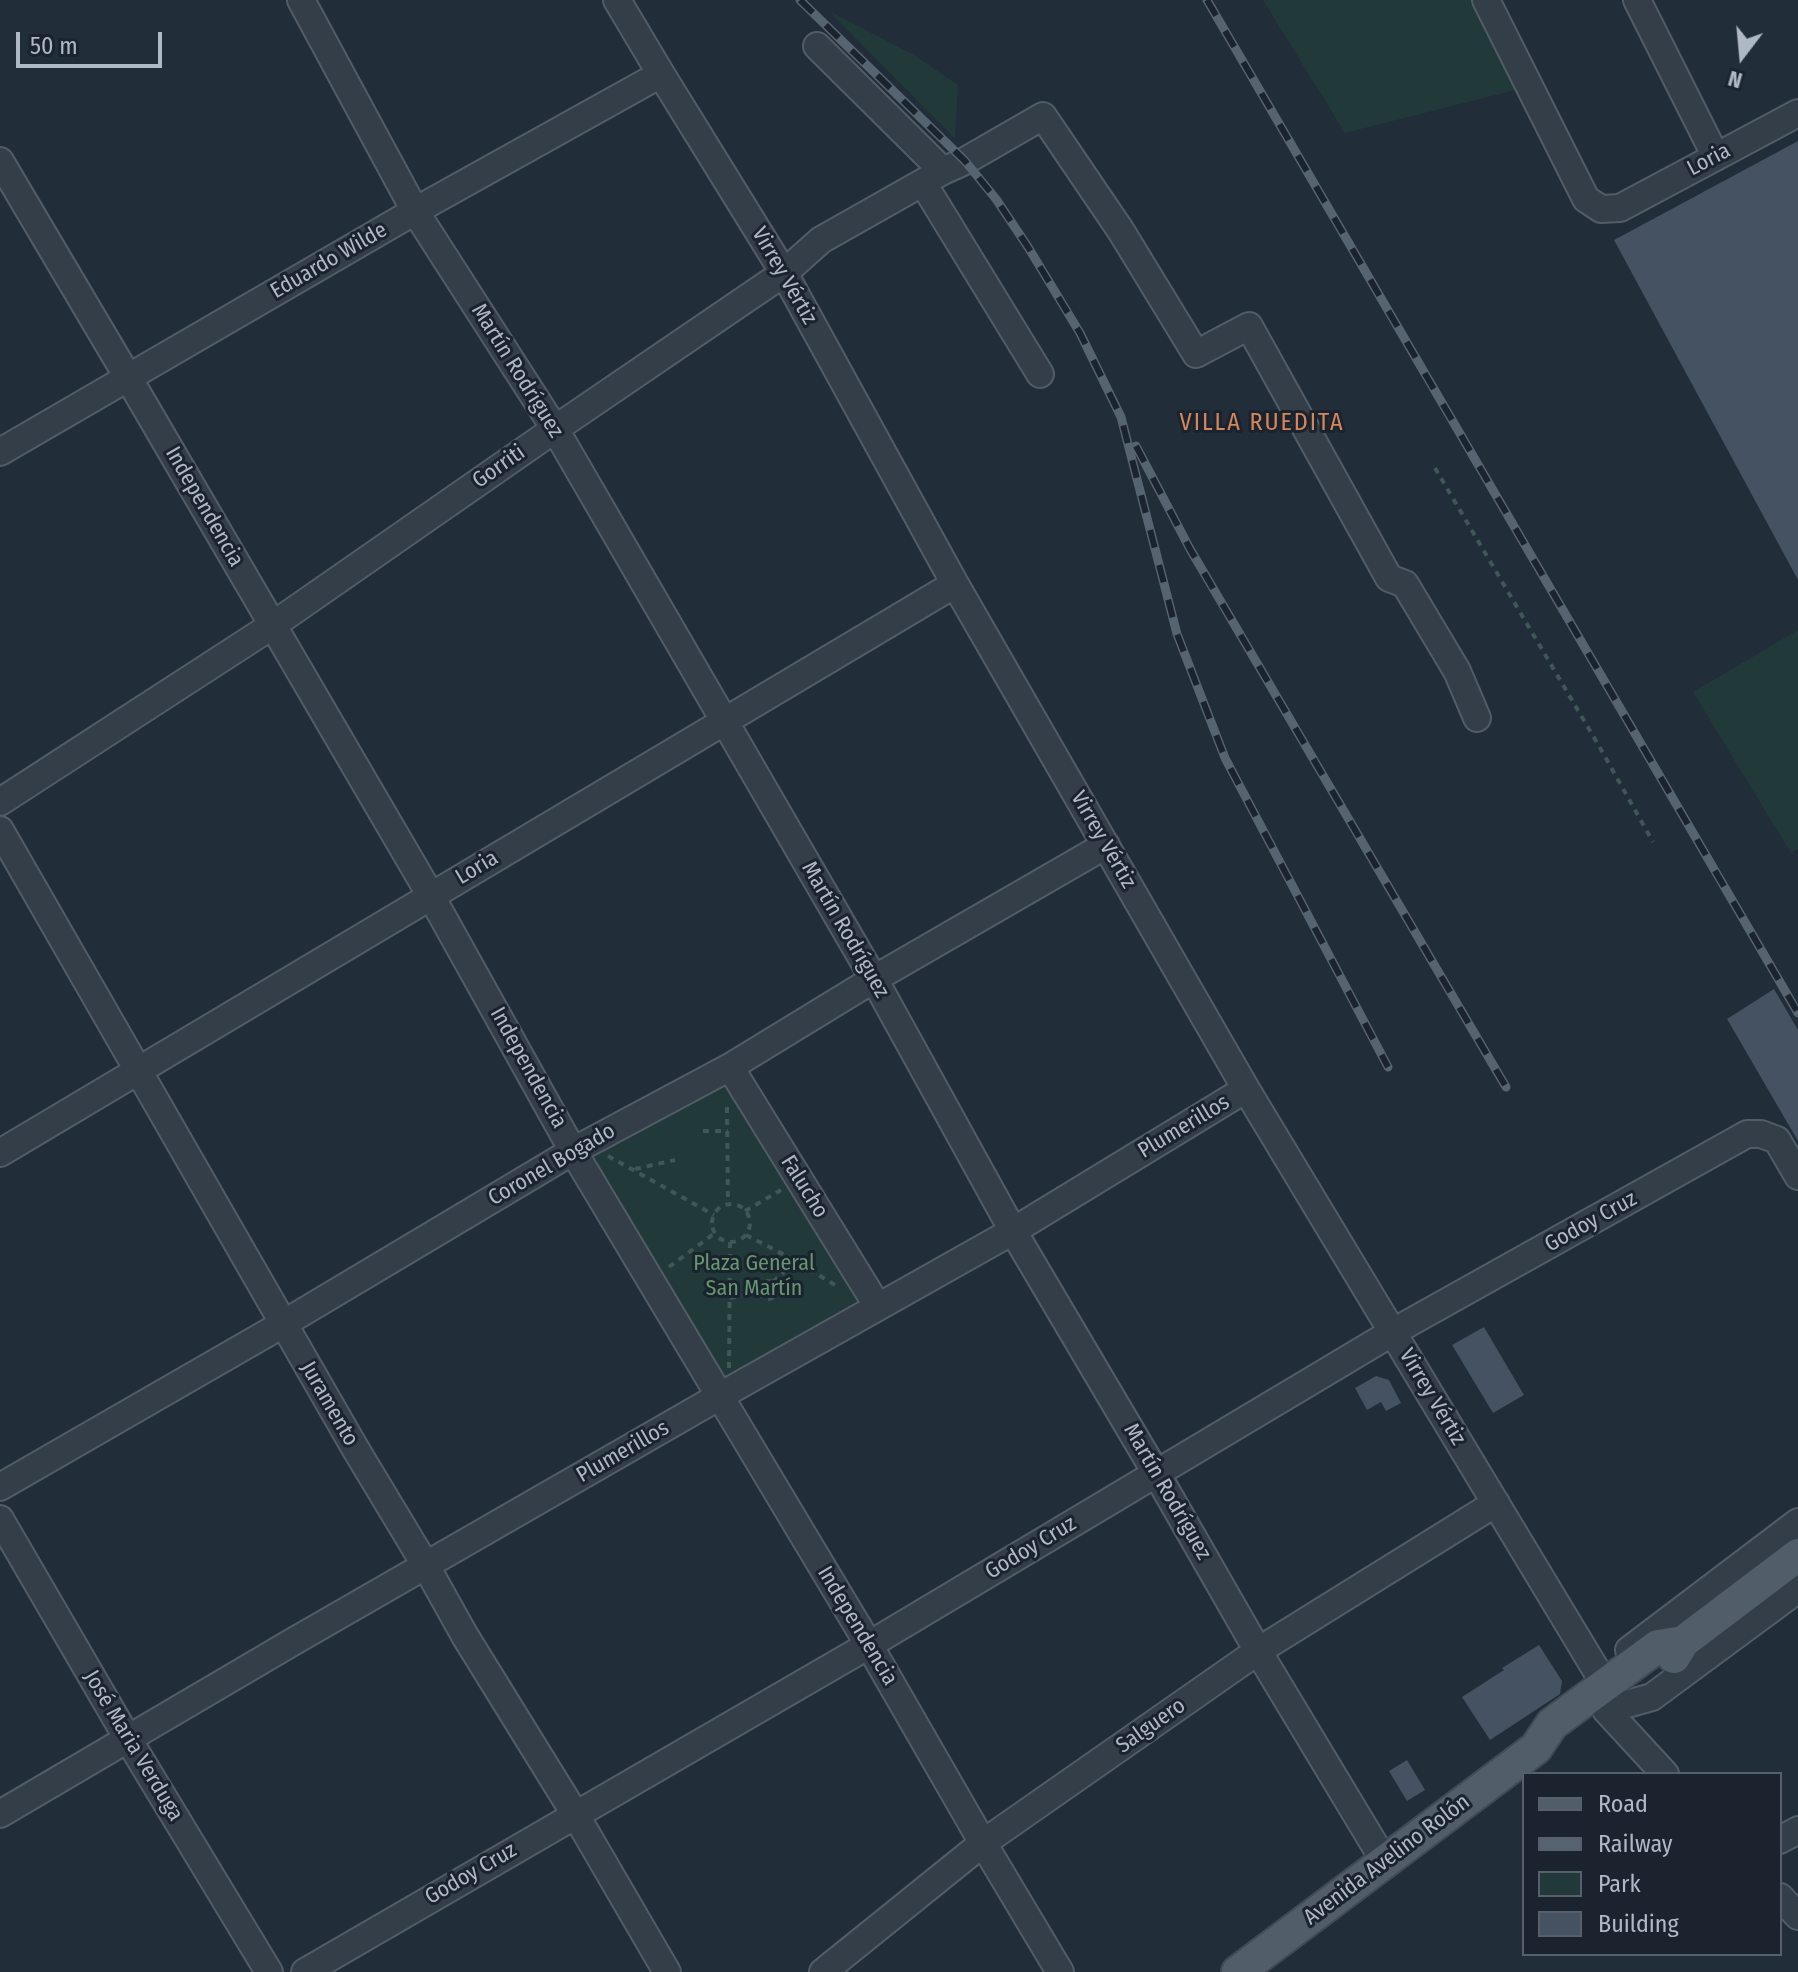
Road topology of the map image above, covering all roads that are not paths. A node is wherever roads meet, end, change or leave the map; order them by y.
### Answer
1 (301, 0) edge
2 (617, 0) edge
3 (1486, 0) edge
4 (1637, 0) edge
5 (817, 46) dead end
6 (661, 74) junction
7 (1798, 113) edge
8 (1716, 157) junction
9 (0, 161) edge
10 (933, 177) junction
11 (415, 211) junction
12 (784, 273) junction
13 (1040, 374) dead end
14 (129, 379) junction
15 (555, 429) junction
16 (0, 452) edge
17 (955, 584) junction
18 (273, 625) junction
19 (1477, 718) dead end
20 (725, 721) junction
21 (0, 802) edge
22 (0, 830) edge
23 (1106, 845) junction
24 (431, 896) junction
25 (874, 979) junction
26 (730, 1067) junction
27 (138, 1072) junction
28 (1246, 1089) junction
29 (584, 1145) junction
30 (0, 1153) edge
31 (1798, 1176) edge
32 (1013, 1231) junction
33 (878, 1307) junction
34 (283, 1324) junction
35 (1393, 1332) junction
36 (725, 1388) junction
37 (1156, 1473) junction
38 (0, 1487) edge
39 (1496, 1503) junction
40 (0, 1519) edge
41 (1798, 1522) edge
42 (1798, 1555) edge
43 (426, 1566) junction
44 (1798, 1589) edge
45 (869, 1645) junction
46 (1258, 1651) junction
47 (1599, 1693) junction
48 (128, 1739) junction
49 (1663, 1772) edge
50 (0, 1814) edge
51 (575, 1814) junction
52 (983, 1843) junction
53 (1385, 1862) junction
54 (1782, 1899) edge
55 (1798, 1916) edge
56 (269, 1972) edge
57 (305, 1972) edge
58 (667, 1972) edge
59 (823, 1972) edge
60 (1060, 1972) edge
61 (1238, 1972) edge

1 - 11 street, Martín Rodríguez
2 - 6 street, Virrey Vértiz
3 - 8 street, Loria
4 - 8 street
5 - 10 street
6 - 11 street, Eduardo Wilde
6 - 12 street, Virrey Vértiz
7 - 8 street, Loria
9 - 14 street, Independencia
10 - 12 street, Gorriti
10 - 13 street
10 - 19 street, Gorriti
11 - 14 street, Eduardo Wilde
11 - 15 street, Martín Rodríguez
12 - 15 street, Gorriti
12 - 17 street, Virrey Vértiz
14 - 16 street, Eduardo Wilde
14 - 18 street, Independencia
15 - 18 street, Gorriti
15 - 20 street, Martín Rodríguez
17 - 20 street, Loria
17 - 23 street, Virrey Vértiz
18 - 21 street, Gorriti
18 - 24 street, Independencia
20 - 24 street, Loria
20 - 25 street, Martín Rodríguez
22 - 27 street, Juramento
23 - 25 street, Coronel Bogado
23 - 28 street, Virrey Vértiz
24 - 27 street, Loria
24 - 29 street, Independencia
25 - 26 street, Coronel Bogado
25 - 32 street, Martín Rodríguez
26 - 29 street, Coronel Bogado
26 - 33 street, Falucho
27 - 30 street, Loria
27 - 34 street, Juramento
28 - 32 street, Plumerillos
28 - 35 street, Virrey Vértiz
29 - 34 street, Coronel Bogado
29 - 36 street, Independencia
31 - 35 street, Godoy Cruz
32 - 33 street, Plumerillos
32 - 37 street, Martín Rodríguez
33 - 36 street, Plumerillos
34 - 38 street, Coronel Bogado
34 - 43 street, Juramento
35 - 37 street, Godoy Cruz
35 - 39 street, Virrey Vértiz
36 - 43 street, Plumerillos
36 - 45 street, Independencia
37 - 45 street, Godoy Cruz
37 - 46 street, Martín Rodríguez
39 - 46 street, Salguero
39 - 47 street, Virrey Vértiz
40 - 48 street, José Maria Verduga
41 - 47 street, Avenida Avelino Rolón
42 - 47 main road, Avenida Avelino Rolón
43 - 48 street, Plumerillos
43 - 51 street, Juramento
44 - 47 street, Avenida Avelino Rolón
45 - 51 street, Godoy Cruz
45 - 52 street, Independencia
46 - 52 street, Salguero
46 - 53 street, Martín Rodríguez
47 - 49 street, Virrey Vértiz
47 - 53 main road, Avenida Avelino Rolón
48 - 50 street, Plumerillos
48 - 56 street, José Maria Verduga
51 - 57 street, Godoy Cruz
51 - 58 street, Juramento
52 - 59 street, Salguero
52 - 60 street, Independencia
53 - 61 main road, Avenida Avelino Rolón
54 - 55 street

